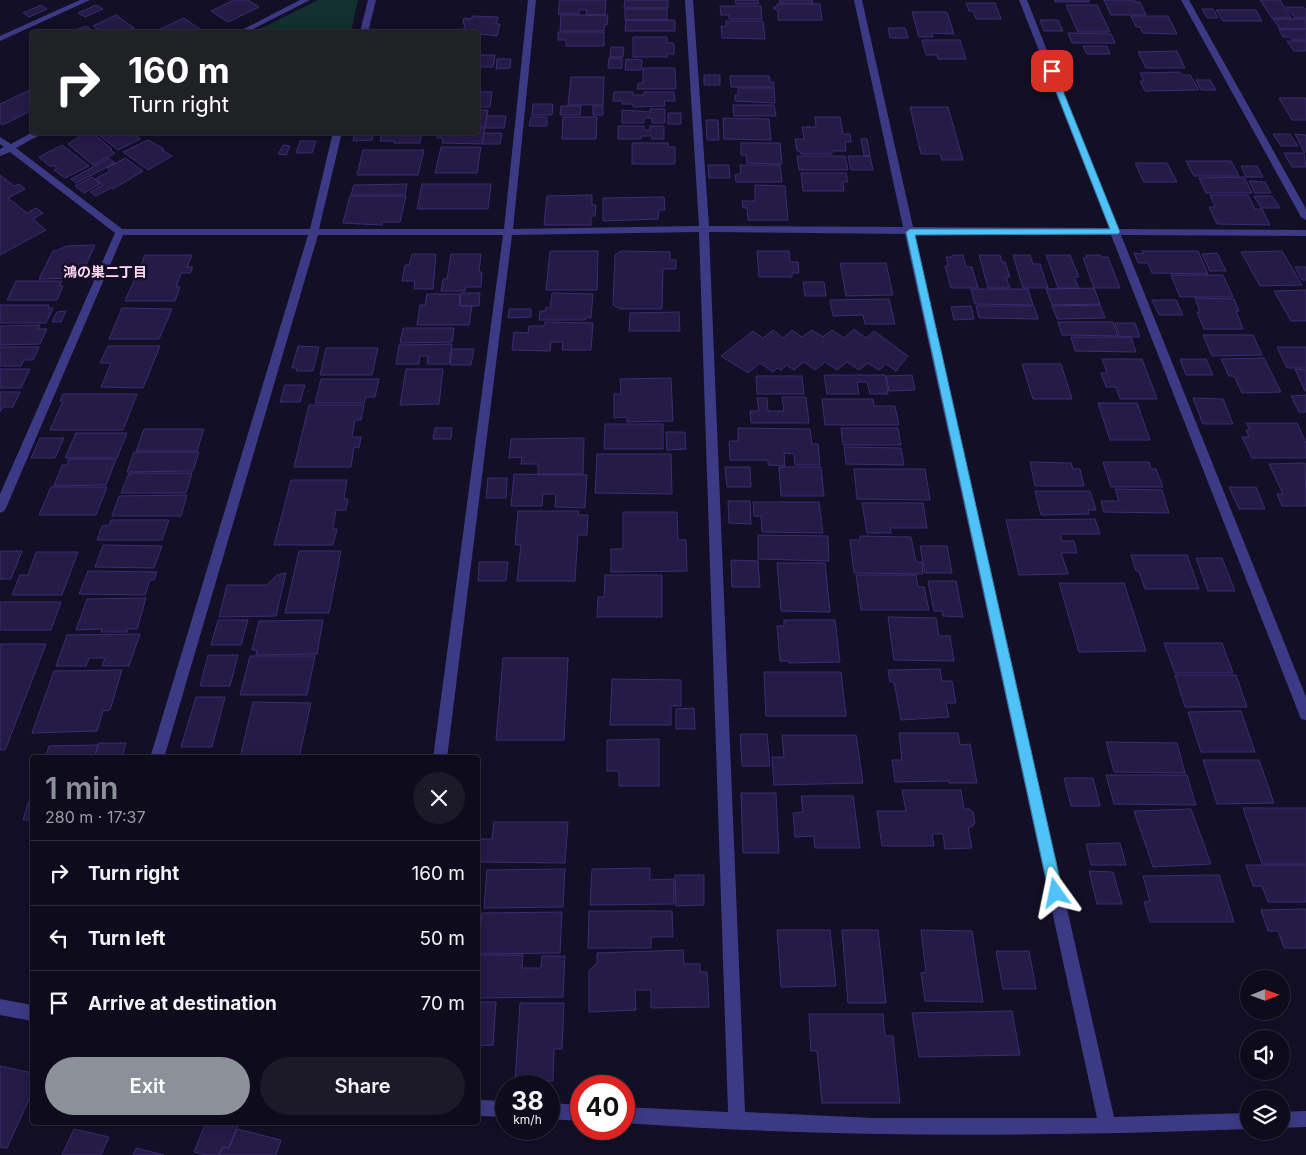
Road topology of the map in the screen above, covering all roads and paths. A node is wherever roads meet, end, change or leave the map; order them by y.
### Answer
1 (86, 0) edge
2 (306, 0) edge
3 (372, 0) edge
4 (532, 0) edge
5 (689, 0) edge
6 (858, 0) edge
7 (1024, 0) edge
8 (1185, 0) edge
9 (246, 30) edge
10 (364, 30) edge
11 (0, 39) edge
12 (34, 135) edge
13 (337, 135) edge
14 (0, 140) edge
15 (10, 148) junction
16 (0, 152) edge
17 (1306, 217) edge
18 (704, 229) junction
19 (314, 231) junction
20 (120, 232) junction
21 (508, 232) junction
22 (910, 232) junction
23 (1115, 232) junction
24 (1306, 232) edge
25 (0, 508) edge
26 (1306, 714) edge
27 (158, 755) edge
28 (440, 755) edge
29 (0, 1007) edge
30 (30, 1014) edge
31 (480, 1108) edge
32 (495, 1109) edge
33 (635, 1116) edge
34 (1306, 1119) edge
35 (1290, 1120) edge
36 (737, 1121) junction
37 (1240, 1121) edge
38 (1107, 1126) junction

1 - 11 street
2 - 9 street
3 - 10 street
4 - 21 street
5 - 18 street
6 - 22 street
7 - 23 street
8 - 17 street
12 - 15 street
13 - 19 street
14 - 15 street
15 - 16 street
15 - 20 street
18 - 21 street
18 - 22 street
18 - 36 street
19 - 20 street
19 - 21 street
19 - 27 street
20 - 25 street
21 - 28 street
22 - 23 street
22 - 38 street
23 - 24 street
23 - 26 street
29 - 30 street
31 - 32 street
33 - 36 street
34 - 35 street
36 - 38 street
37 - 38 street

